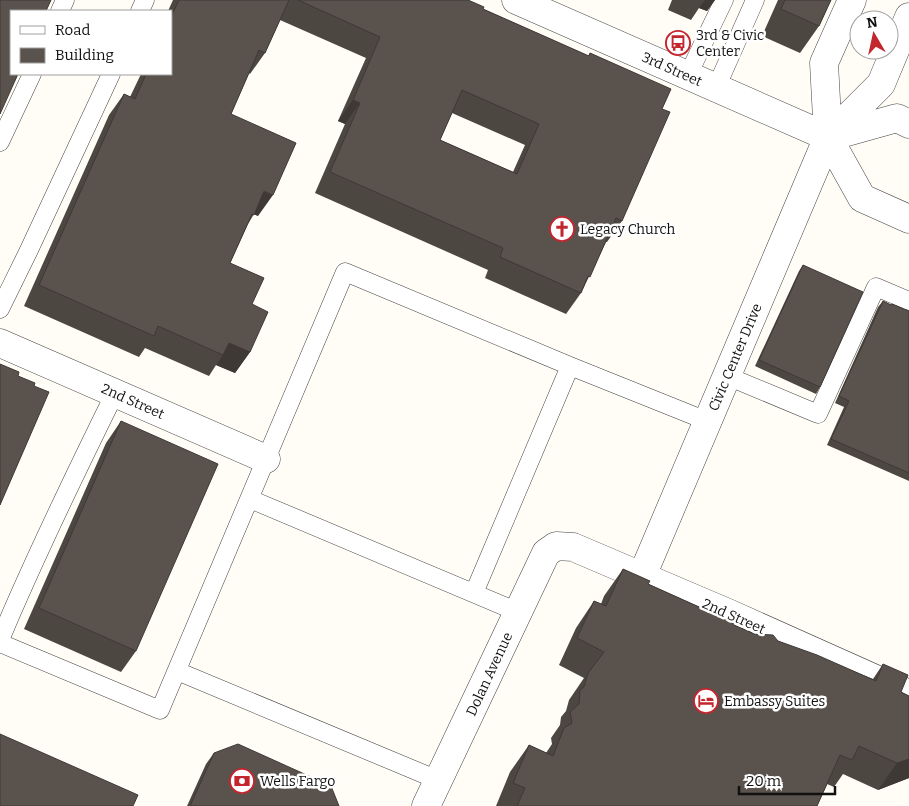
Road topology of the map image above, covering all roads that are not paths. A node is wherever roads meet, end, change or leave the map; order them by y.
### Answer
1 (516, 0) edge
2 (724, 0) edge
3 (755, 0) edge
4 (852, 0) edge
5 (909, 17) edge
6 (32, 75) edge
7 (111, 75) edge
8 (688, 76) junction
9 (716, 88) junction
10 (909, 124) edge
11 (828, 137) junction
12 (0, 142) edge
13 (909, 219) edge
14 (909, 301) edge
15 (0, 309) edge
16 (0, 343) edge
17 (570, 366) junction
18 (727, 376) junction
19 (115, 393) junction
20 (708, 421) junction
21 (266, 459) junction
22 (250, 499) junction
23 (556, 546) joint
24 (642, 576) junction
25 (474, 593) junction
26 (518, 612) junction
27 (0, 641) edge
28 (177, 671) junction
29 (909, 694) edge
30 (438, 780) junction
31 (426, 806) edge

1 - 8 street, 3rd Street
2 - 8 lane
3 - 9 lane
4 - 11 street, Civic Center Drive
5 - 11 street, Civic Center Drive
6 - 12 lane
7 - 15 lane
8 - 9 street, 3rd Street
9 - 11 street, 3rd Street
10 - 11 street
11 - 13 street
11 - 18 street, Civic Center Drive
14 - 18 lane
16 - 19 street, 2nd Street
17 - 20 lane
17 - 21 lane
17 - 25 lane
18 - 20 street, Civic Center Drive
19 - 21 street, 2nd Street
19 - 27 lane
20 - 24 street, Civic Center Drive
21 - 22 lane
22 - 25 lane
22 - 28 lane
23 - 24 street, 2nd Street
23 - 26 street, Dolan Avenue
24 - 29 street, 2nd Street
25 - 26 lane
26 - 30 street, Dolan Avenue
27 - 28 lane
28 - 30 lane
30 - 31 street, Dolan Avenue

